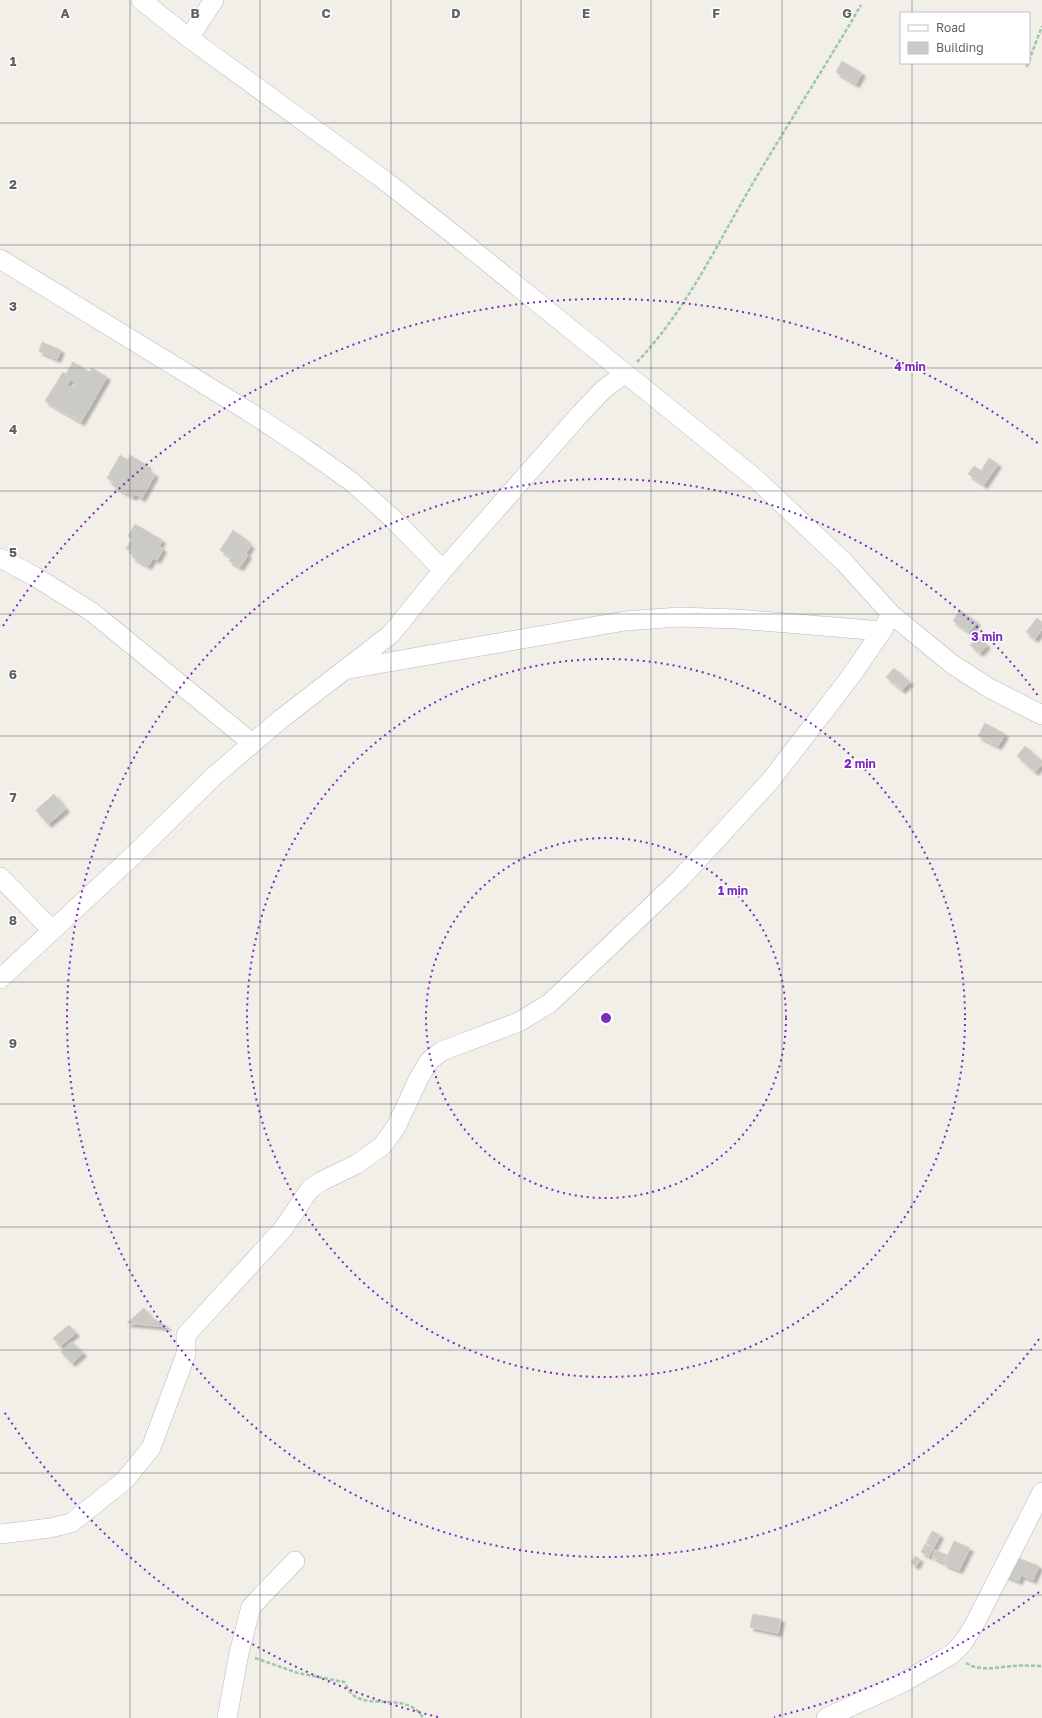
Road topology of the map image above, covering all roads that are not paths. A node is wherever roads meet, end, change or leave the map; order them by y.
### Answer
1 (141, 0) edge
2 (214, 0) edge
3 (189, 38) junction
4 (0, 259) edge
5 (625, 373) junction
6 (0, 558) edge
7 (443, 570) junction
8 (891, 614) junction
9 (882, 631) junction
10 (346, 669) junction
11 (1042, 715) edge
12 (252, 743) junction
13 (0, 877) edge
14 (52, 930) junction
15 (0, 979) edge
16 (1042, 1492) edge
17 (0, 1534) edge
18 (295, 1561) dead end
19 (227, 1718) edge
20 (826, 1718) edge

1 - 3 street
2 - 3 street
3 - 5 street
4 - 7 street
5 - 7 street
5 - 8 street
6 - 12 street
7 - 10 street
8 - 9 street
8 - 11 street
9 - 10 street
9 - 17 street
10 - 12 street
12 - 14 street
13 - 14 street
14 - 15 street
16 - 20 street
18 - 19 street

